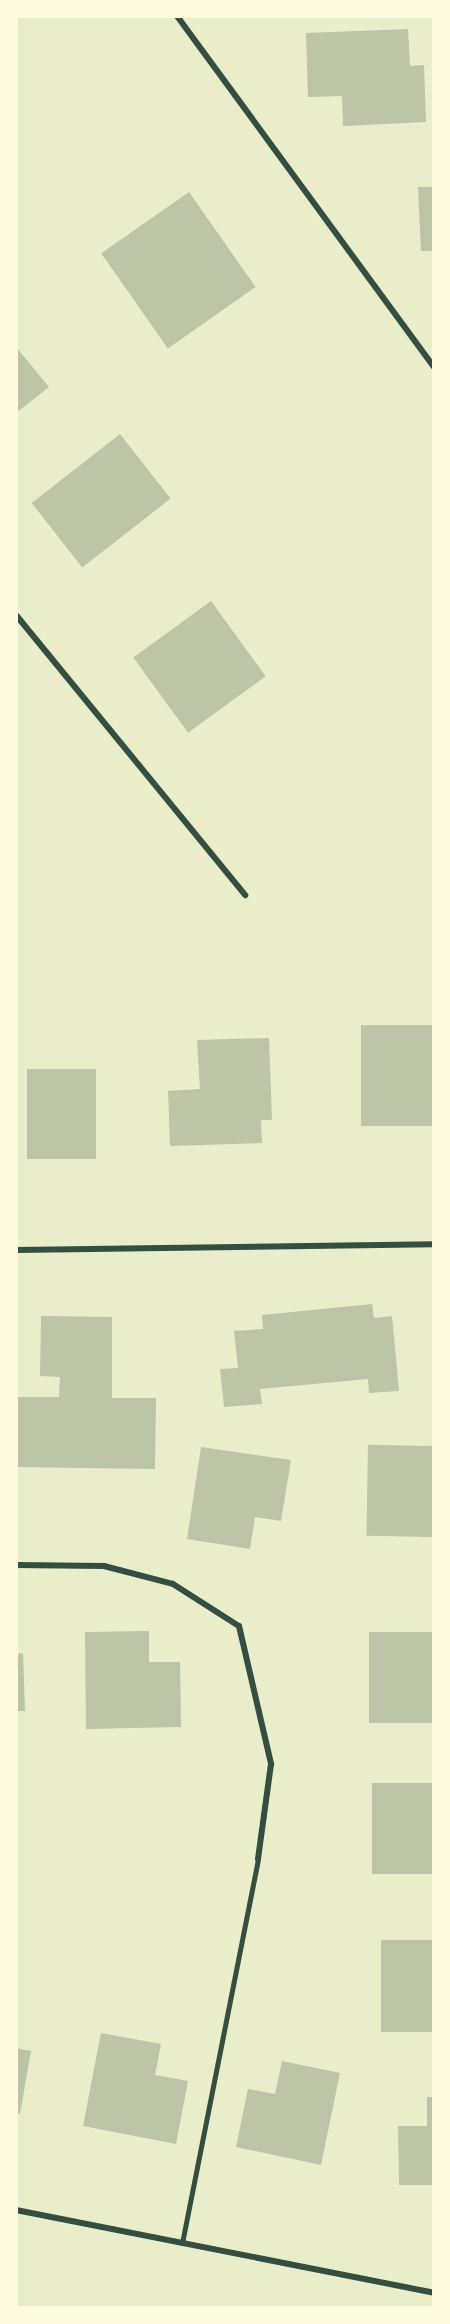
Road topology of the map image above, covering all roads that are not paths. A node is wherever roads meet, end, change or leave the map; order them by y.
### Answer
1 (177, 16) edge
2 (434, 367) edge
3 (16, 615) edge
4 (245, 894) dead end
5 (434, 1244) edge
6 (16, 1250) edge
7 (16, 1564) edge
8 (258, 1859) joint
9 (16, 2210) edge
10 (182, 2243) junction
11 (434, 2293) edge

1 - 2 street
3 - 4 street
5 - 6 street
7 - 8 street
8 - 10 street
9 - 10 street
10 - 11 street

